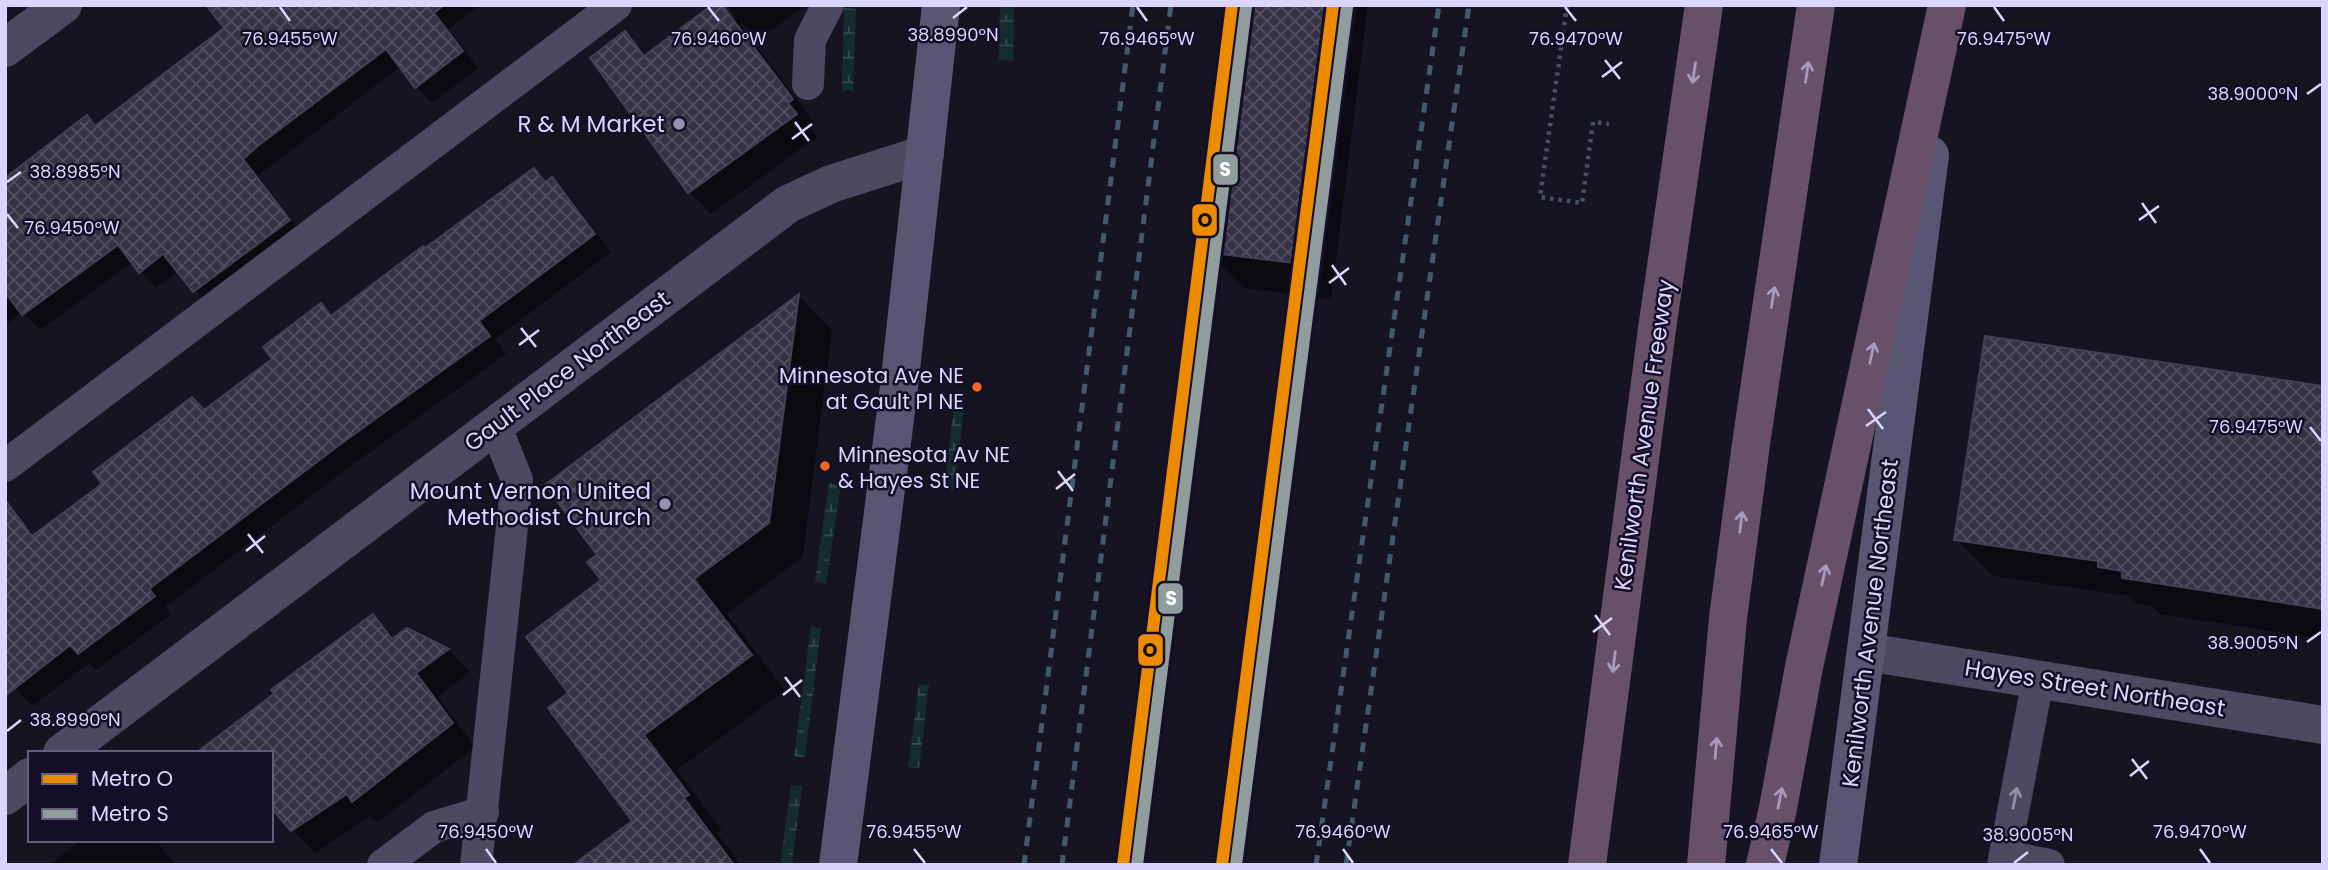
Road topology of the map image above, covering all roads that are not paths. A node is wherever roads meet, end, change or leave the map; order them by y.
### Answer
1 (63, 5) edge
2 (615, 5) edge
3 (828, 5) edge
4 (941, 5) edge
5 (1704, 5) edge
6 (1816, 5) edge
7 (1948, 5) edge
8 (5, 48) edge
9 (808, 84) dead end
10 (925, 154) junction
11 (495, 425) junction
12 (5, 466) edge
13 (1866, 652) junction
14 (2038, 679) junction
15 (2323, 724) edge
16 (65, 751) edge
17 (28, 779) edge
18 (5, 796) edge
19 (483, 812) junction
20 (2004, 860) edge
21 (383, 865) edge
22 (476, 865) edge
23 (838, 865) edge
24 (1587, 865) edge
25 (1706, 865) edge
26 (1765, 865) edge
27 (1838, 865) edge
28 (2049, 865) edge

1 - 8 street
2 - 12 lane
3 - 9 lane
4 - 10 main road
5 -> 24 highway, Kenilworth Avenue Freeway
25 -> 6 highway
7 - 13 main road, Kenilworth Avenue Northeast
26 -> 7 highway
10 - 11 street, Gault Place Northeast
10 - 23 main road
11 - 16 street, Gault Place Northeast
11 - 19 lane
13 - 14 street, Hayes Street Northeast
13 - 27 main road, Kenilworth Avenue Northeast
14 - 15 street, Hayes Street Northeast
20 -> 14 lane
17 - 18 street
19 - 21 lane
19 - 22 lane
20 - 28 lane

